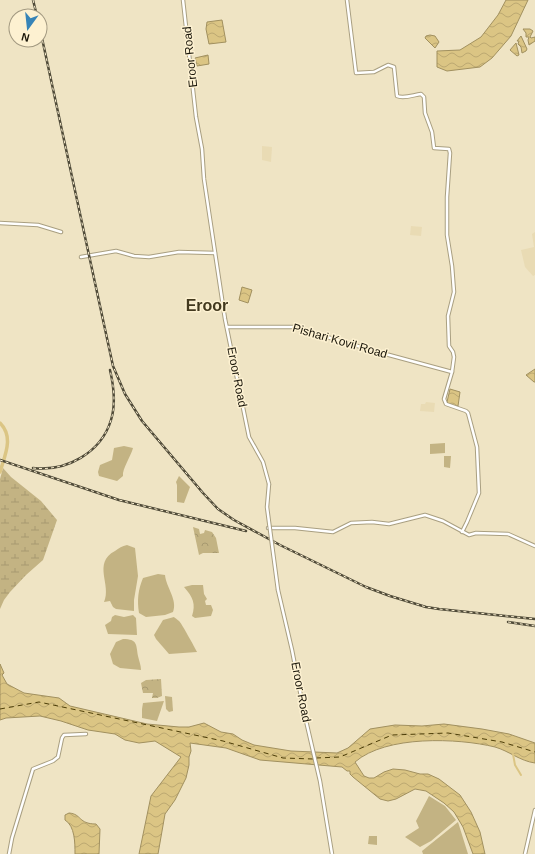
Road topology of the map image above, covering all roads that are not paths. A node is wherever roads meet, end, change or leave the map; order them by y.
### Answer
1 (183, 0) edge
2 (346, 0) edge
3 (0, 223) edge
4 (61, 232) dead end
5 (215, 253) junction
6 (81, 258) dead end
7 (227, 327) junction
8 (452, 372) junction
9 (268, 528) dead end
10 (462, 532) junction
11 (535, 546) edge
12 (86, 734) dead end
13 (535, 810) edge
14 (9, 854) edge
15 (332, 854) edge
16 (525, 854) edge

1 - 5 main road, Eroor Road
2 - 8 main road
3 - 4 main road
5 - 6 main road
5 - 7 main road, Eroor Road
7 - 8 main road, Pishari Kovil Road
7 - 15 main road, Eroor Road, bridge
8 - 10 main road
9 - 10 main road
10 - 11 main road
12 - 14 main road
13 - 16 main road

